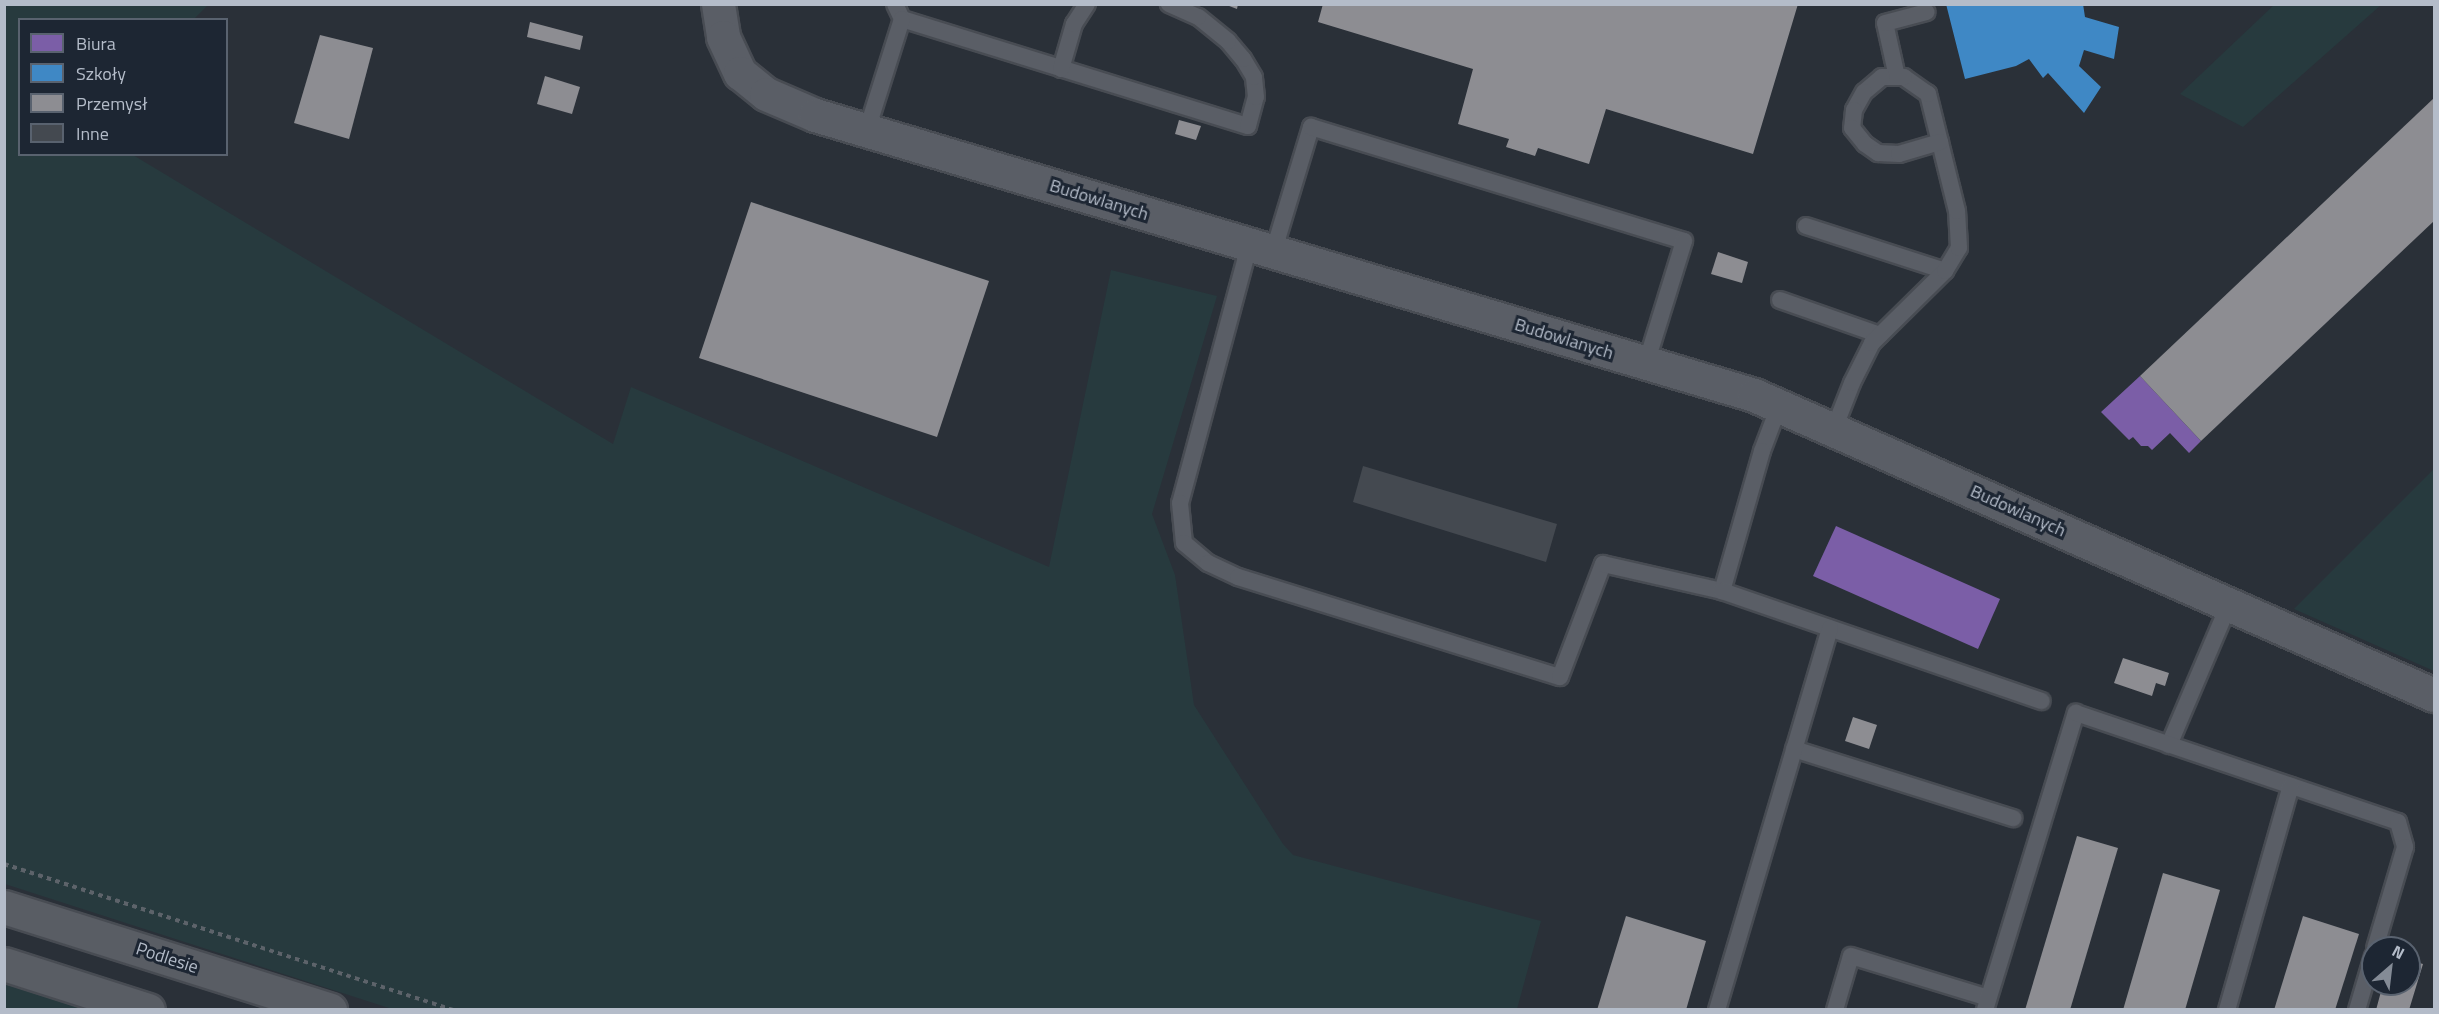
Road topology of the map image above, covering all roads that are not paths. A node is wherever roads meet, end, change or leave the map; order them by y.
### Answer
1 (718, 4) edge
2 (1087, 4) edge
3 (1169, 4) edge
4 (898, 12) edge
5 (1927, 12) dead end
6 (1061, 69) junction
7 (1897, 77) junction
8 (867, 130) junction
9 (1940, 142) junction
10 (1806, 226) dead end
11 (1261, 249) junction
12 (1946, 272) junction
13 (1780, 300) dead end
14 (1880, 335) junction
15 (1646, 364) junction
16 (1779, 406) junction
17 (1834, 429) junction
18 (1722, 591) junction
19 (2229, 604) junction
20 (1830, 628) junction
21 (2434, 695) edge
22 (2042, 701) dead end
23 (2169, 745) junction
24 (1794, 749) junction
25 (2291, 786) junction
26 (2013, 818) dead end
27 (4, 907) edge
28 (2379, 936) edge
29 (4, 964) edge
30 (1986, 1004) edge
31 (148, 1010) edge
32 (330, 1010) edge
33 (1717, 1010) edge
34 (1835, 1010) edge
35 (2227, 1010) edge

1 - 8 street, Budowlanych
2 - 6 lane
3 - 6 lane
4 - 6 lane
4 - 8 lane
5 - 7 lane
7 - 9 lane
7 - 9 lane
8 - 11 street, Budowlanych
9 - 12 lane
10 - 12 lane
11 - 15 street, Budowlanych
11 - 15 lane
11 - 18 lane
12 - 14 lane
13 - 14 lane
14 - 17 lane
15 - 16 street, Budowlanych
16 - 17 street, Budowlanych
16 - 18 lane
17 - 19 street, Budowlanych
18 - 20 lane
19 - 21 street, Budowlanych
19 - 23 lane
20 - 22 lane
20 - 24 lane
23 - 25 lane
23 - 30 lane
24 - 26 lane
24 - 33 lane
25 - 28 lane
25 - 35 lane
27 - 32 street, Podlesie
29 - 31 street
30 - 34 lane

